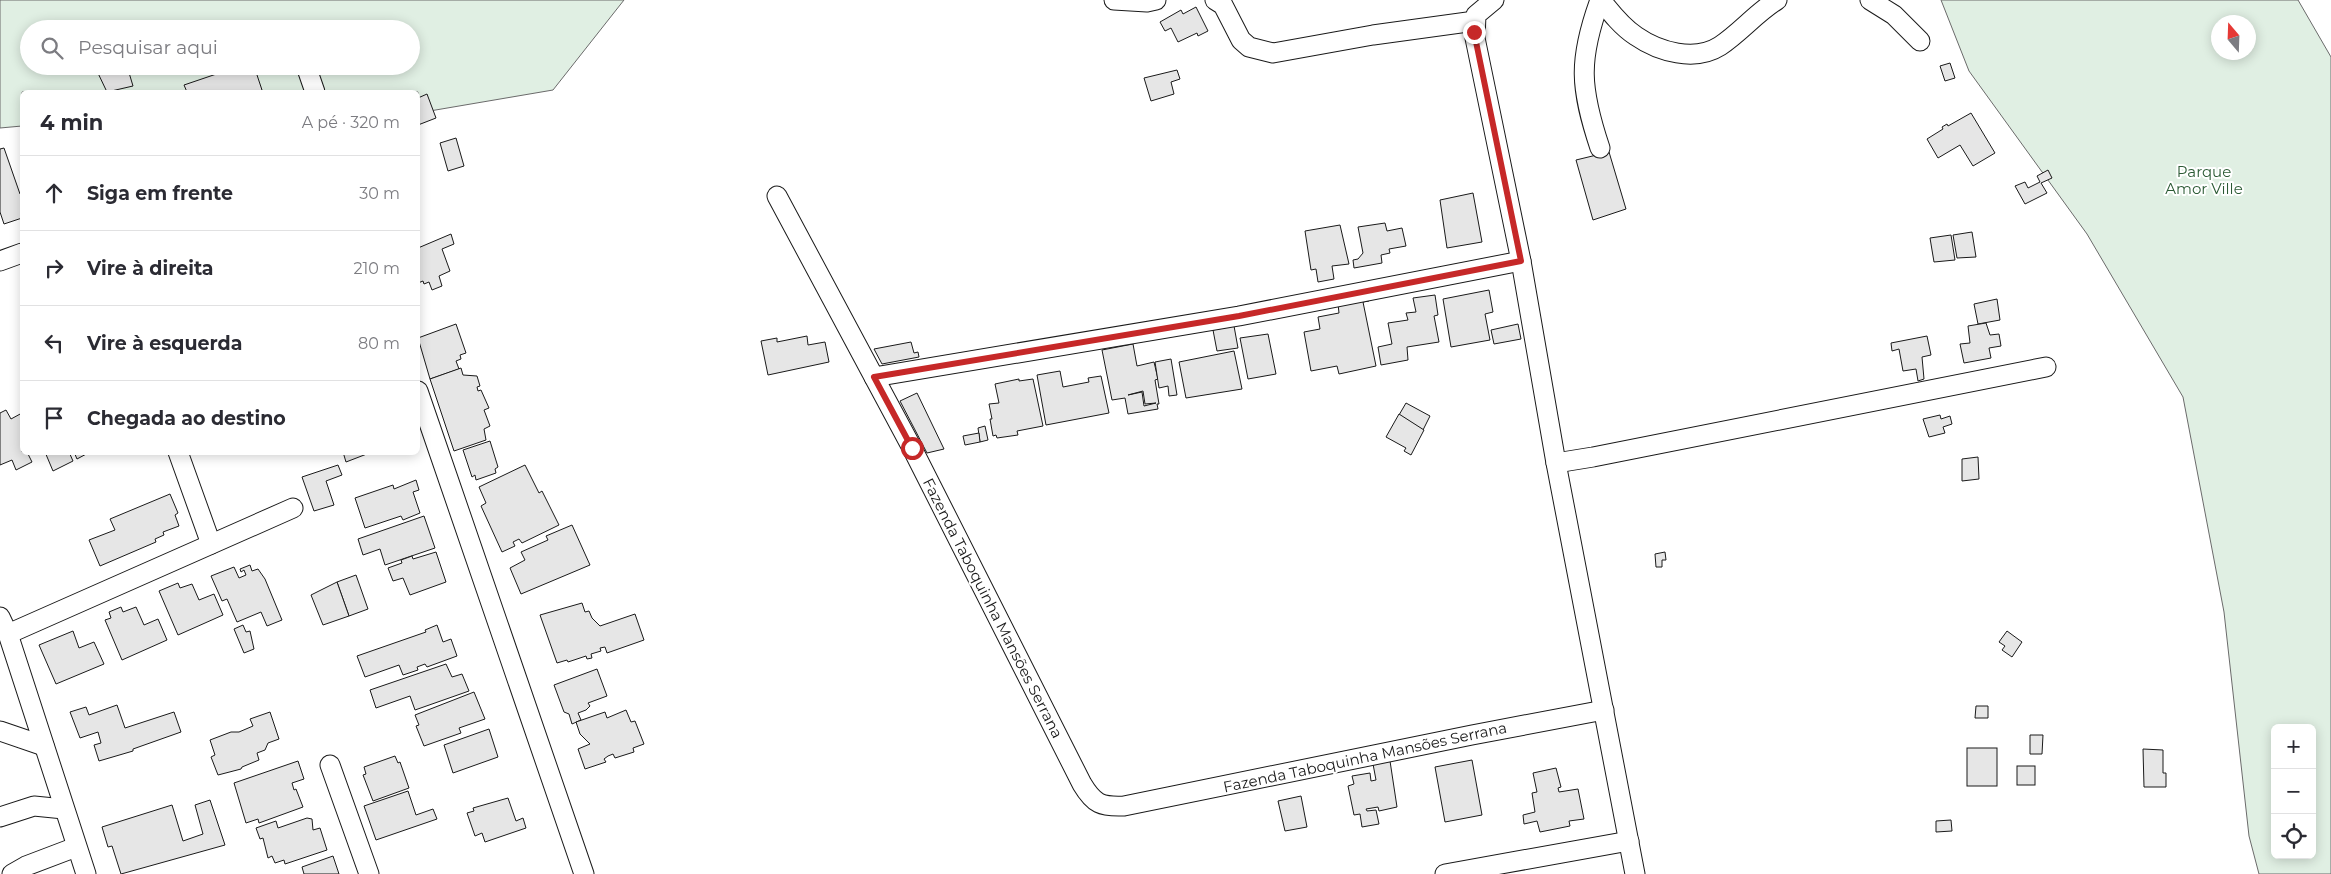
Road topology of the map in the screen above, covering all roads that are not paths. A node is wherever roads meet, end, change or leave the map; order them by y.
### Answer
1 (1114, 0) edge
2 (1156, 0) edge
3 (1215, 0) edge
4 (1494, 0) edge
5 (1600, 0) edge
6 (1777, 0) edge
7 (1870, 0) edge
8 (1474, 21) junction
9 (1920, 41) dead end
10 (309, 75) edge
11 (314, 90) edge
12 (1600, 148) dead end
13 (777, 196) dead end
14 (20, 254) edge
15 (0, 261) edge
16 (1521, 261) junction
17 (2046, 367) dead end
18 (874, 377) junction
19 (420, 397) edge
20 (179, 455) edge
21 (1556, 463) junction
22 (293, 508) dead end
23 (211, 544) junction
24 (0, 617) edge
25 (8, 634) junction
26 (1604, 710) junction
27 (0, 731) edge
28 (44, 746) junction
29 (330, 765) dead end
30 (64, 809) junction
31 (0, 816) edge
32 (1629, 841) junction
33 (76, 847) junction
34 (12, 874) edge
35 (86, 874) edge
36 (369, 874) edge
37 (584, 874) edge
38 (1445, 874) edge
39 (1635, 874) edge

1 - 2 street
3 - 8 street
4 - 8 street
5 - 6 street
5 - 12 street
7 - 9 street
8 - 16 street
10 - 11 street
13 - 18 street, Fazenda Taboquinha Mansões Serrana
14 - 15 street
16 - 18 street
16 - 21 street
17 - 21 street
18 - 26 street, Fazenda Taboquinha Mansões Serrana
19 - 37 street
20 - 23 street
21 - 26 street
22 - 23 street
23 - 25 street
24 - 25 street
25 - 28 street
26 - 32 street
27 - 28 street
28 - 30 street
29 - 36 street
30 - 31 street
30 - 33 street
32 - 38 street
32 - 39 street
33 - 34 street
33 - 35 street

